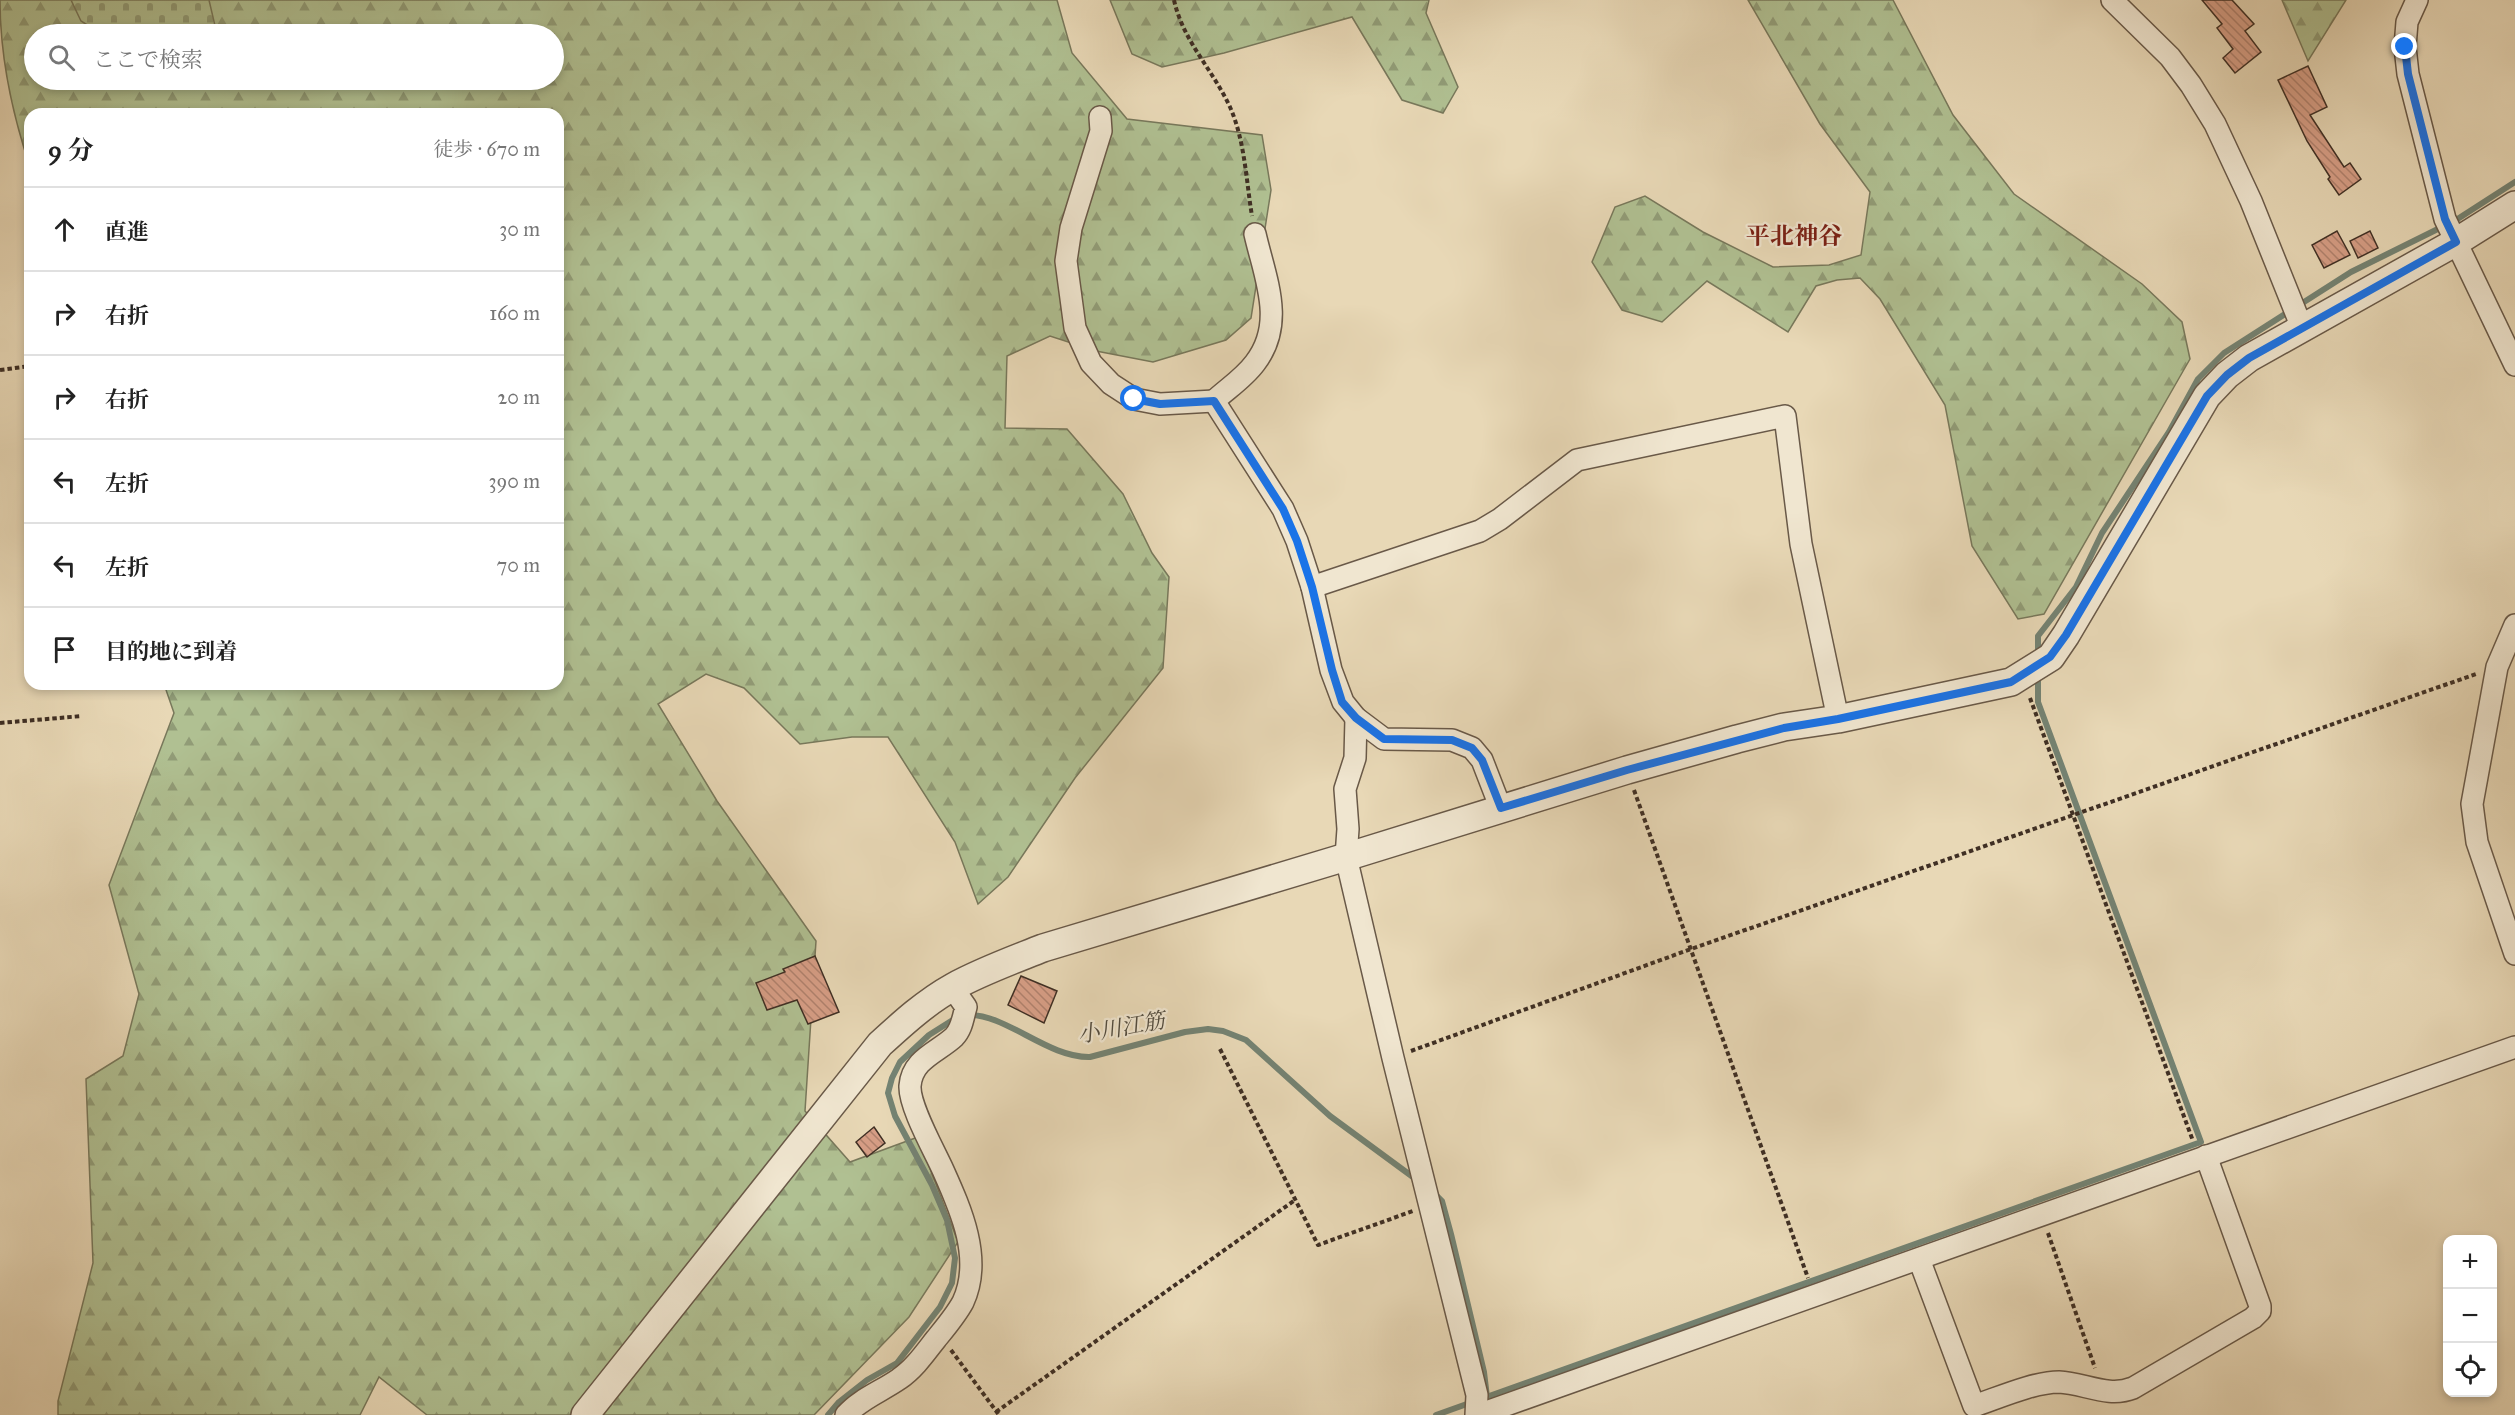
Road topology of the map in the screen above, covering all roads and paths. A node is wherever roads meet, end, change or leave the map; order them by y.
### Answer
1 (1174, 0) edge
2 (2112, 0) edge
3 (2417, 0) edge
4 (1100, 117) dead end
5 (2515, 205) edge
6 (2451, 230) junction
7 (1255, 234) joint
8 (2297, 316) junction
9 (2515, 365) edge
10 (24, 367) edge
11 (0, 369) edge
12 (1214, 401) junction
13 (1312, 587) junction
14 (2515, 625) edge
15 (2497, 667) junction
16 (2022, 677) junction
17 (82, 716) dead end
18 (1356, 718) junction
19 (1838, 719) junction
20 (0, 723) edge
21 (1627, 770) junction
22 (1501, 808) junction
23 (2072, 815) junction
24 (1346, 857) junction
25 (1690, 949) junction
26 (2515, 954) edge
27 (959, 997) junction
28 (2515, 1047) edge
29 (1220, 1048) dead end
30 (1393, 1058) junction
31 (2192, 1139) dead end
32 (2206, 1156) junction
33 (1295, 1200) junction
34 (1429, 1200) junction
35 (2042, 1215) junction
36 (1919, 1259) junction
37 (1806, 1274) dead end
38 (940, 1334) junction
39 (2102, 1390) junction
40 (1481, 1409) edge
41 (998, 1413) edge
42 (585, 1415) edge
43 (846, 1415) edge

1 - 7 path
2 - 8 street
3 - 6 street
4 - 12 street
5 - 6 street
6 - 8 street
6 - 9 street
7 - 12 street
8 - 16 street
10 - 11 path
12 - 13 street
13 - 18 street
13 - 19 street
14 - 15 street
15 - 23 path
15 - 26 street
16 - 19 street
16 - 23 path
17 - 20 path
18 - 22 street
18 - 24 street
19 - 21 street
21 - 22 street
21 - 25 path
22 - 24 street
23 - 25 path
23 - 31 path
24 - 27 street
24 - 30 street
25 - 30 path
25 - 37 path
27 - 38 street
27 - 42 street
28 - 32 street
29 - 33 path
30 - 34 street
32 - 35 street
32 - 39 street
33 - 34 path
33 - 41 path
34 - 40 street
35 - 36 street
35 - 39 path
36 - 39 street
36 - 40 street
38 - 41 path
38 - 43 street

